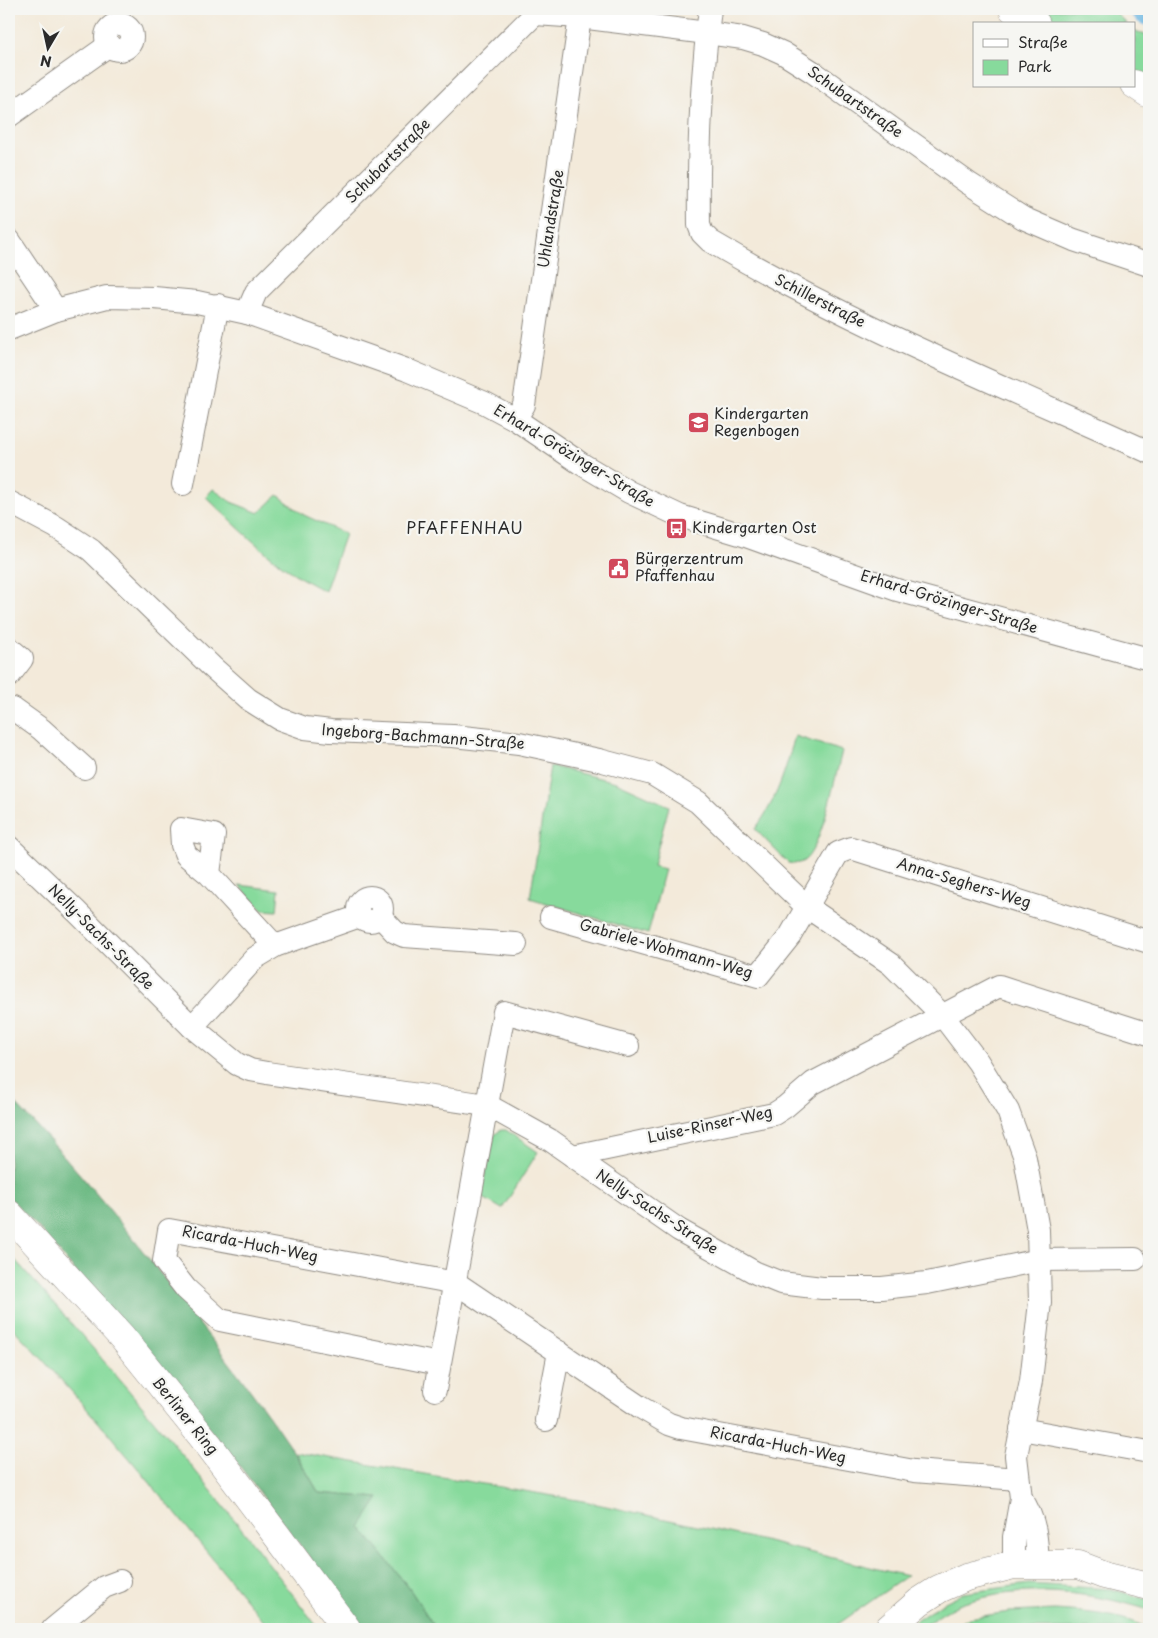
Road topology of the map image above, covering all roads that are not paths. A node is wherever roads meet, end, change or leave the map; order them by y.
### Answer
1 (710, 9) edge
2 (1013, 9) edge
3 (532, 12) edge
4 (580, 17) junction
5 (1033, 22) edge
6 (110, 26) edge
7 (707, 33) junction
8 (1136, 85) edge
9 (1149, 94) edge
10 (9, 116) edge
11 (9, 240) edge
12 (1149, 265) edge
13 (218, 305) junction
14 (56, 310) junction
15 (247, 313) junction
16 (9, 329) edge
17 (515, 419) junction
18 (1149, 452) edge
19 (183, 484) dead end
20 (9, 502) edge
21 (9, 648) edge
22 (1149, 659) edge
23 (9, 676) edge
24 (10, 704) edge
25 (84, 768) dead end
26 (9, 848) edge
27 (209, 874) dead end
28 (807, 907) junction
29 (551, 917) dead end
30 (1149, 942) edge
31 (516, 944) dead end
32 (275, 946) junction
33 (943, 1016) junction
34 (192, 1027) junction
35 (1149, 1034) edge
36 (628, 1046) dead end
37 (487, 1105) junction
38 (573, 1156) junction
39 (9, 1214) edge
40 (1135, 1259) dead end
41 (1040, 1260) junction
42 (456, 1283) junction
43 (559, 1352) junction
44 (439, 1364) junction
45 (435, 1390) dead end
46 (546, 1420) dead end
47 (1021, 1429) junction
48 (1149, 1452) edge
49 (1020, 1489) junction
50 (1026, 1566) junction
51 (120, 1582) dead end
52 (1149, 1586) edge
53 (53, 1629) edge
54 (347, 1629) edge
55 (888, 1629) edge

1 - 7 street, Schillerstraße
2 - 5 main road
3 - 4 street, Schubartstraße
3 - 15 street, Schubartstraße
4 - 7 street, Schubartstraße
4 - 17 street, Uhlandstraße
6 - 10 street
7 - 12 street, Schubartstraße
7 - 18 street, Schillerstraße
8 - 9 main road
11 - 14 street
13 - 14 street, Erhard-Grözinger-Straße
13 - 15 street, Erhard-Grözinger-Straße
13 - 19 street
14 - 16 street, Erhard-Grözinger-Straße
15 - 17 street, Erhard-Grözinger-Straße
17 - 22 street, Erhard-Grözinger-Straße
20 - 28 street, Ingeborg-Bachmann-Straße
21 - 23 street
24 - 25 street
26 - 34 street, Nelly-Sachs-Straße
27 - 32 street
28 - 29 street, Gabriele-Wohmann-Weg
28 - 30 street, Anna-Seghers-Weg
28 - 33 street, Ingeborg-Bachmann-Straße
31 - 32 street
32 - 34 street
33 - 35 street
33 - 38 street, Luise-Rinser-Weg
33 - 41 street, Ingeborg-Bachmann-Straße
34 - 37 street, Nelly-Sachs-Straße
36 - 37 street
37 - 38 street, Nelly-Sachs-Straße
37 - 42 street
38 - 41 street, Nelly-Sachs-Straße
39 - 54 main road, Berliner Ring
40 - 41 street, Nelly-Sachs-Straße
41 - 47 street, Ingeborg-Bachmann-Straße
42 - 43 street, Ricarda-Huch-Weg
42 - 44 street
42 - 44 street, Ricarda-Huch-Weg
43 - 46 street
43 - 49 street, Ricarda-Huch-Weg
44 - 45 street
47 - 48 street
47 - 49 street, Ingeborg-Bachmann-Straße
49 - 50 street, Ingeborg-Bachmann-Straße
50 - 52 main road
50 - 55 main road
51 - 53 street

